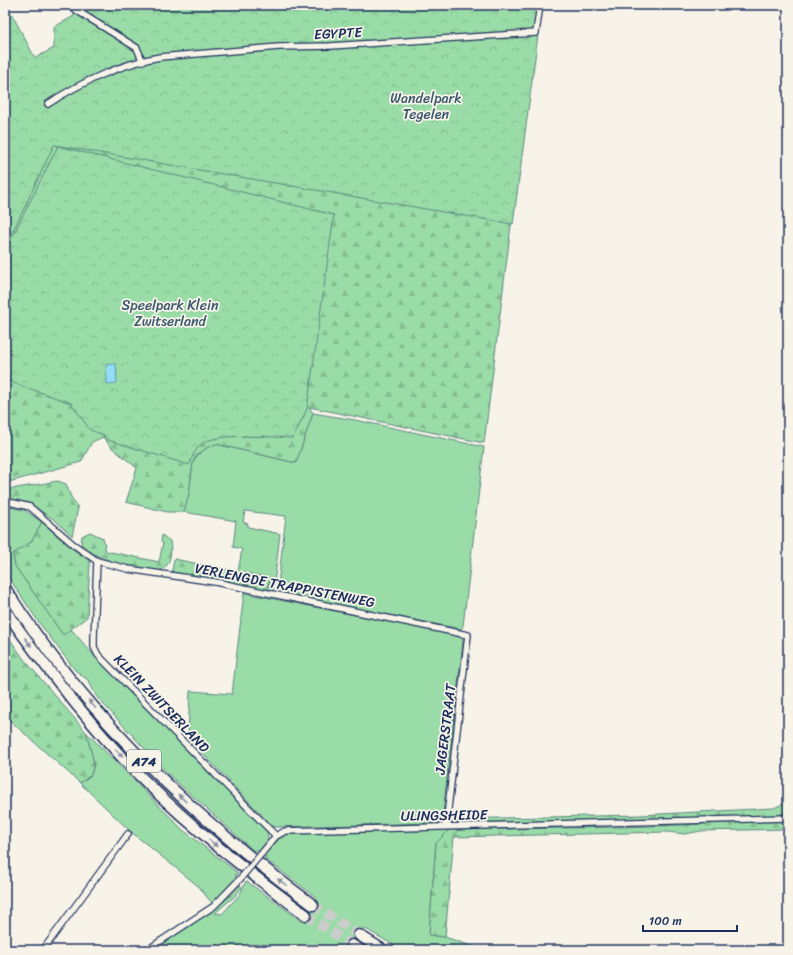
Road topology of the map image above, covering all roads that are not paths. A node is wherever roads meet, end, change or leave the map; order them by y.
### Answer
1 (68, 5) edge
2 (540, 5) edge
3 (142, 60) junction
4 (48, 104) dead end
5 (5, 501) edge
6 (97, 562) junction
7 (5, 588) edge
8 (5, 610) edge
9 (468, 635) joint
10 (787, 816) edge
11 (446, 826) junction
12 (128, 834) dead end
13 (276, 836) junction
14 (313, 905) tunnel mouth
15 (306, 915) tunnel mouth
16 (359, 935) tunnel mouth
17 (44, 950) edge
18 (147, 950) edge
19 (383, 950) edge

1 - 3 street
2 - 3 street, EGYPTE
3 - 4 street, EGYPTE
5 - 6 street
6 - 9 street, VERLENGDE TRAPPISTENWEG
6 - 13 street, KLEIN ZWITSERLAND
14 -> 7 highway, A74
8 -> 15 highway, A74
9 - 11 street, JAGERSTRAAT
10 - 11 street, ULINGSHEIDE
11 - 13 street, ULINGSHEIDE
12 - 17 street
13 - 18 street, bridge
16 - 19 highway

